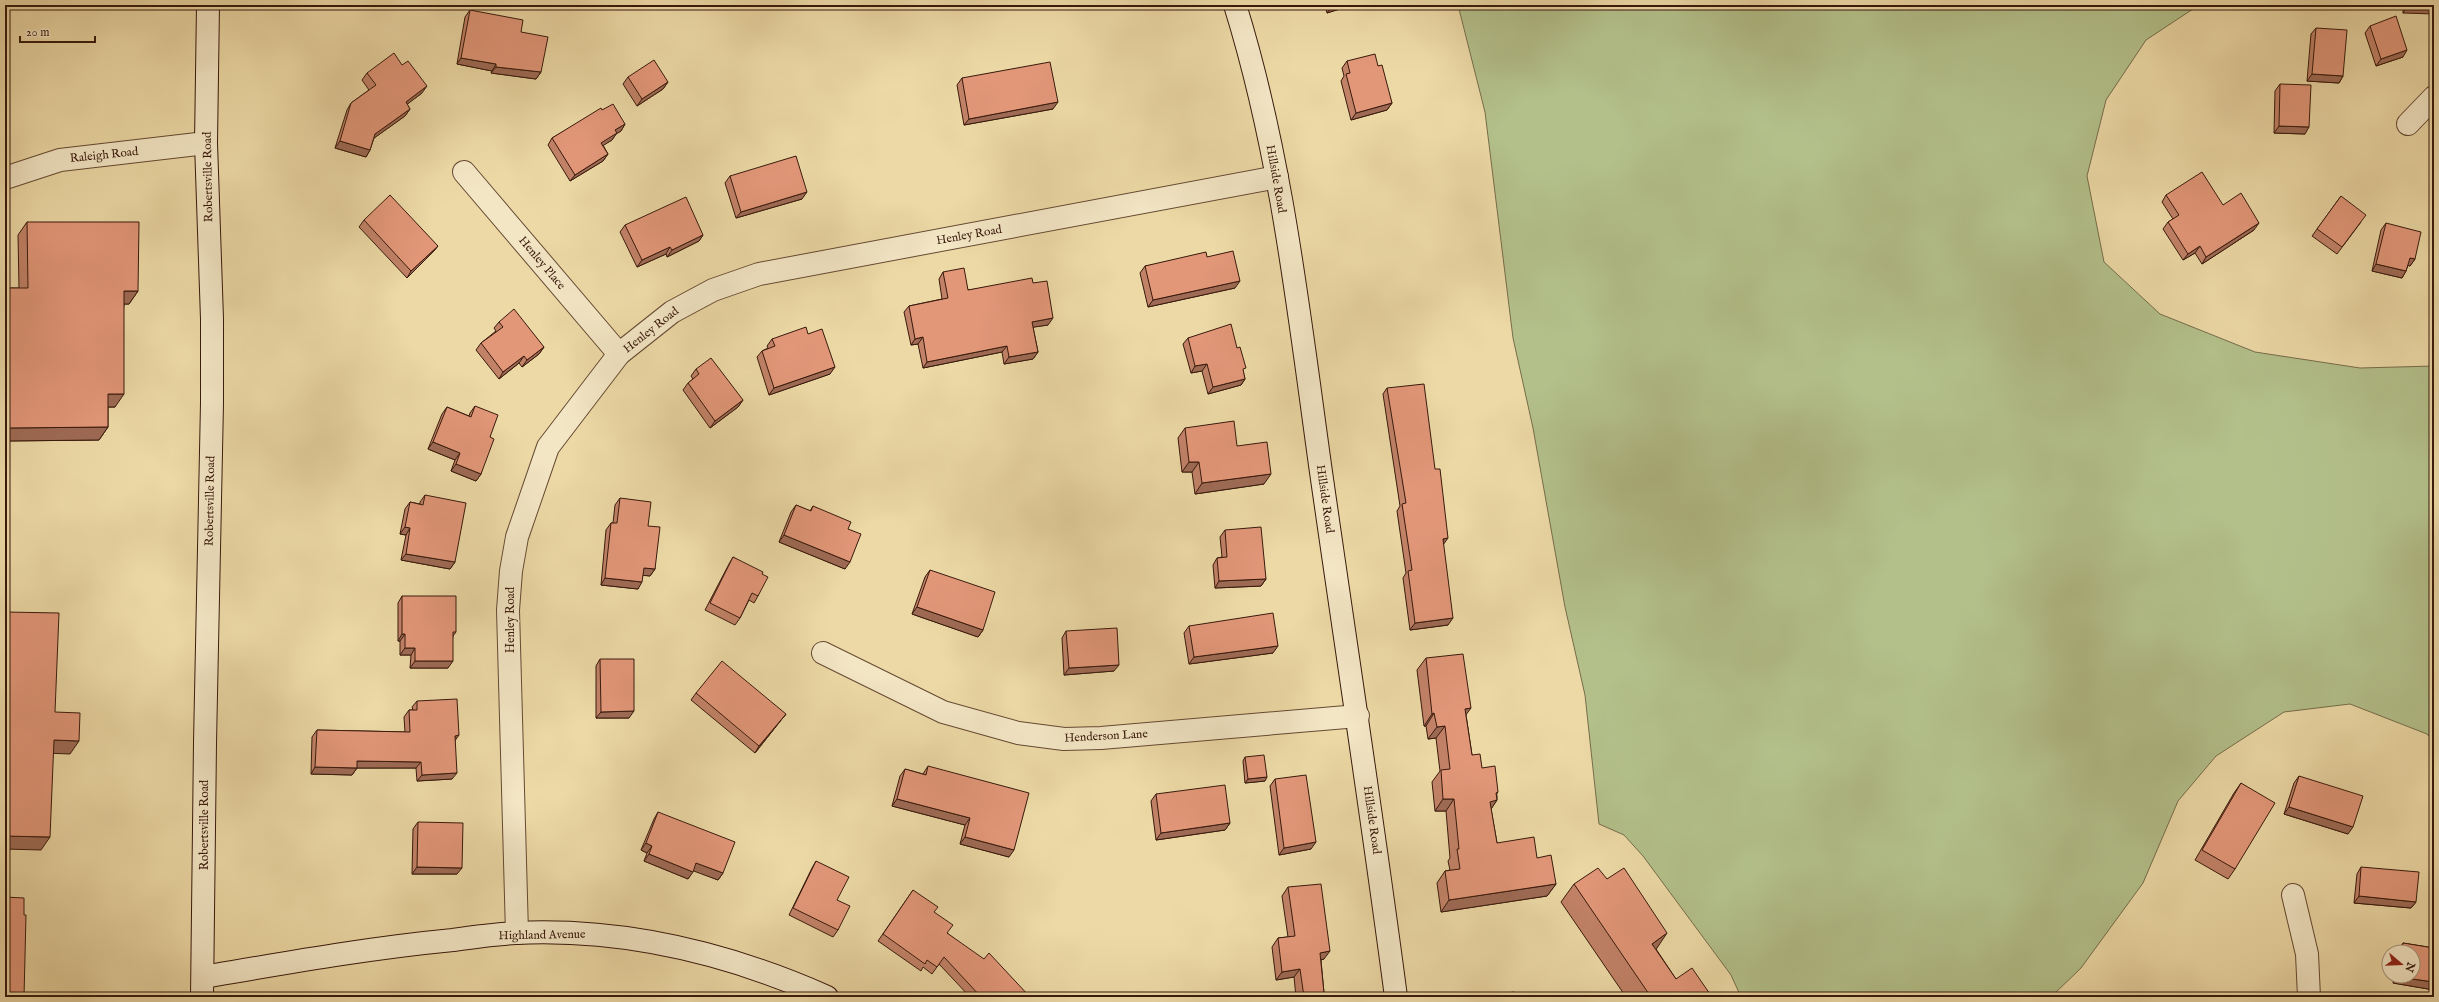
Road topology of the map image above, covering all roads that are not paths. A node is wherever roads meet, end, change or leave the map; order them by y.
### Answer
1 (208, 5) edge
2 (1235, 5) edge
3 (2434, 97) edge
4 (2408, 124) dead end
5 (206, 143) junction
6 (464, 172) dead end
7 (1277, 177) junction
8 (5, 178) edge
9 (619, 354) junction
10 (823, 653) dead end
11 (1358, 716) junction
12 (2293, 895) dead end
13 (516, 933) junction
14 (203, 987) edge
15 (827, 997) edge
16 (1396, 997) edge
17 (2309, 997) edge

1 - 5 street, Robertsville Road
2 - 7 street, Hillside Road
3 - 4 street
5 - 8 street, Raleigh Road
5 - 14 street, Robertsville Road
6 - 9 street, Henley Place
7 - 9 street, Henley Road
7 - 11 street, Hillside Road
9 - 13 street, Henley Road
10 - 11 street, Henderson Lane
11 - 16 street, Hillside Road
12 - 17 street
13 - 14 street, Highland Avenue
13 - 15 street, Highland Avenue

